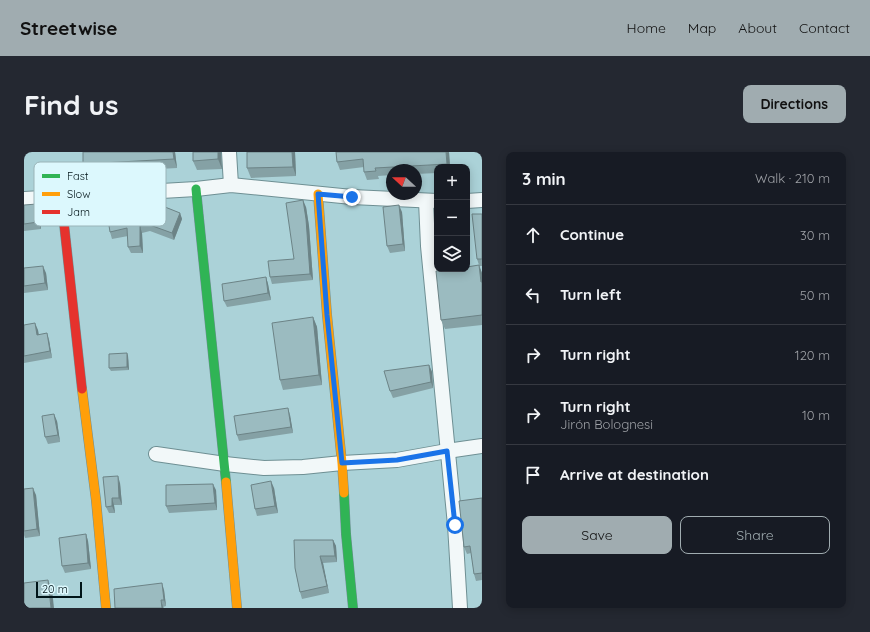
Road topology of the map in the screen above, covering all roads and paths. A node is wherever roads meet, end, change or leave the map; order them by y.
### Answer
1 (229, 152) edge
2 (231, 185) junction
3 (196, 189) junction
4 (166, 191) edge
5 (318, 194) junction
6 (34, 198) edge
7 (24, 199) edge
8 (482, 200) edge
9 (431, 201) edge
10 (470, 201) edge
11 (64, 226) edge
12 (482, 446) edge
13 (447, 451) junction
14 (156, 454) dead end
15 (342, 463) junction
16 (225, 464) junction
17 (106, 608) edge
18 (237, 608) edge
19 (353, 608) edge
20 (460, 608) edge

1 - 2 street
2 - 3 street
2 - 5 street
3 - 4 street
3 - 16 street
5 - 9 street
5 - 15 street
6 - 7 street
8 - 10 street
9 - 13 street
11 - 17 street
12 - 13 street
13 - 15 street
13 - 20 street
14 - 16 street
15 - 16 street
15 - 19 street
16 - 18 street

